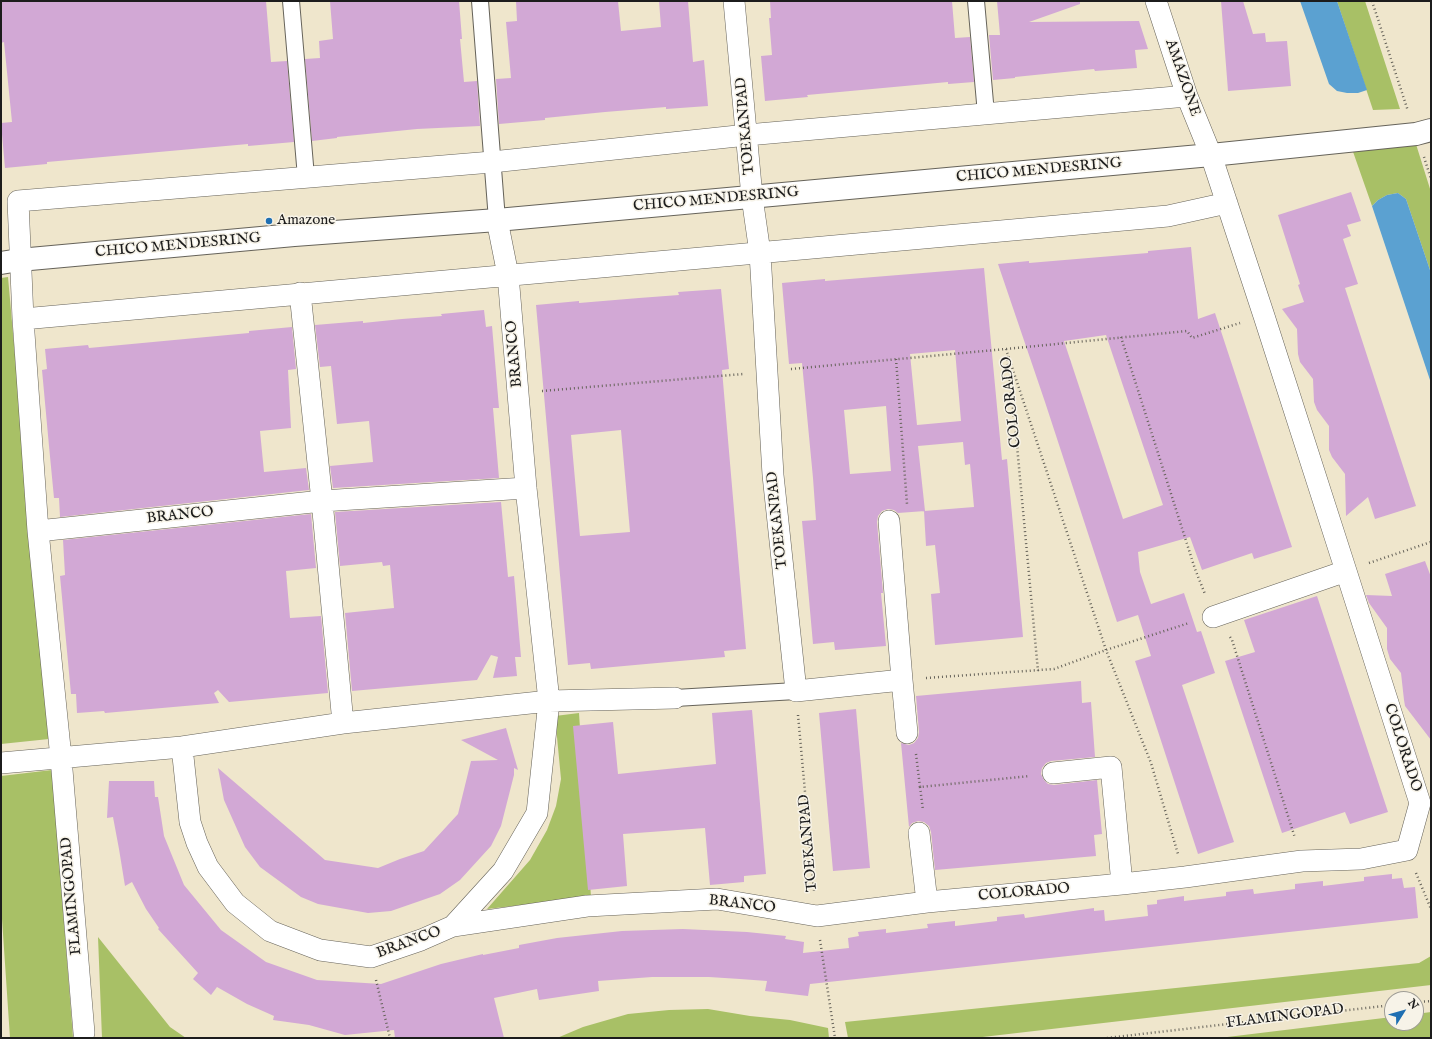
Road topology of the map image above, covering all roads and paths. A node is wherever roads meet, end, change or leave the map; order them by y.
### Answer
1 (291, 1) edge
2 (480, 1) edge
3 (734, 1) edge
4 (976, 1) edge
5 (1156, 1) edge
6 (1372, 1) edge
7 (1187, 96) junction
8 (986, 114) junction
9 (1424, 132) edge
10 (747, 135) junction
11 (1211, 155) junction
12 (492, 162) junction
13 (306, 177) junction
14 (752, 197) junction
15 (1226, 203) junction
16 (497, 220) junction
17 (760, 253) junction
18 (10, 262) edge
19 (508, 275) junction
20 (300, 293) junction
21 (1264, 316) junction
22 (23, 319) junction
23 (1006, 349) junction
24 (896, 359) junction
25 (767, 371) junction
26 (518, 393) junction
27 (526, 488) junction
28 (322, 501) junction
29 (889, 521) joint
30 (38, 531) junction
31 (1431, 542) edge
32 (1346, 571) junction
33 (1213, 617) joint
34 (1106, 650) junction
35 (1038, 670) junction
36 (902, 680) junction
37 (796, 691) junction
38 (675, 698) joint
39 (549, 701) junction
40 (342, 723) junction
41 (907, 733) joint
42 (182, 747) junction
43 (61, 758) junction
44 (1, 763) edge
45 (1053, 773) joint
46 (919, 832) dead end
47 (1408, 850) junction
48 (1185, 878) junction
49 (1122, 884) junction
50 (927, 902) junction
51 (1431, 909) edge
52 (817, 916) junction
53 (453, 926) junction
54 (371, 957) junction
55 (1384, 1006) edge
56 (84, 1033) dead end
57 (390, 1038) edge
58 (835, 1038) edge
59 (1107, 1038) edge

1 - 13 street
2 - 12 street
3 - 10 street, TOEKANPAD
4 - 8 street
5 - 7 street, AMAZONE
6 - 9 path
7 - 8 street
7 - 11 street, AMAZONE
8 - 10 street
9 - 11 street, CHICO MENDESRING
10 - 12 street
10 - 14 street, TOEKANPAD
11 - 14 street, CHICO MENDESRING
11 - 15 street, COLORADO
12 - 13 street
12 - 16 street
13 - 18 street
14 - 16 street, CHICO MENDESRING
14 - 17 street, TOEKANPAD
15 - 17 street
15 - 21 street, COLORADO
16 - 18 street, CHICO MENDESRING
16 - 19 street, BRANCO
17 - 19 street
17 - 25 street, TOEKANPAD
18 - 22 street
19 - 20 street
19 - 26 street, BRANCO
20 - 22 street
20 - 28 street
21 - 23 path
21 - 32 street, COLORADO
22 - 30 street
23 - 24 path
23 - 34 path, COLORADO
23 - 35 path, COLORADO
24 - 25 path
24 - 29 path
25 - 26 path
25 - 37 street, TOEKANPAD
26 - 27 street, BRANCO
27 - 28 street, BRANCO
27 - 39 street, BRANCO
28 - 30 street, BRANCO
28 - 40 street
29 - 36 street
30 - 43 street
31 - 32 path
32 - 33 street
32 - 47 street, COLORADO
33 - 34 path
34 - 35 path
34 - 48 path, COLORADO
35 - 36 path
36 - 37 street
36 - 41 street
37 - 38 street
37 - 52 path, TOEKANPAD
38 - 39 street
39 - 40 street
39 - 53 street, BRANCO
40 - 42 street
41 - 45 path
42 - 43 street
42 - 54 street, BRANCO
43 - 44 street
43 - 56 street, FLAMINGOPAD
45 - 49 street
46 - 50 street
47 - 48 street, COLORADO
47 - 51 path
48 - 49 street, COLORADO
49 - 50 street, COLORADO
50 - 52 street, COLORADO
52 - 53 street, BRANCO
52 - 58 path, TOEKANPAD
53 - 54 street, BRANCO
54 - 57 path
55 - 59 path, FLAMINGOPAD

